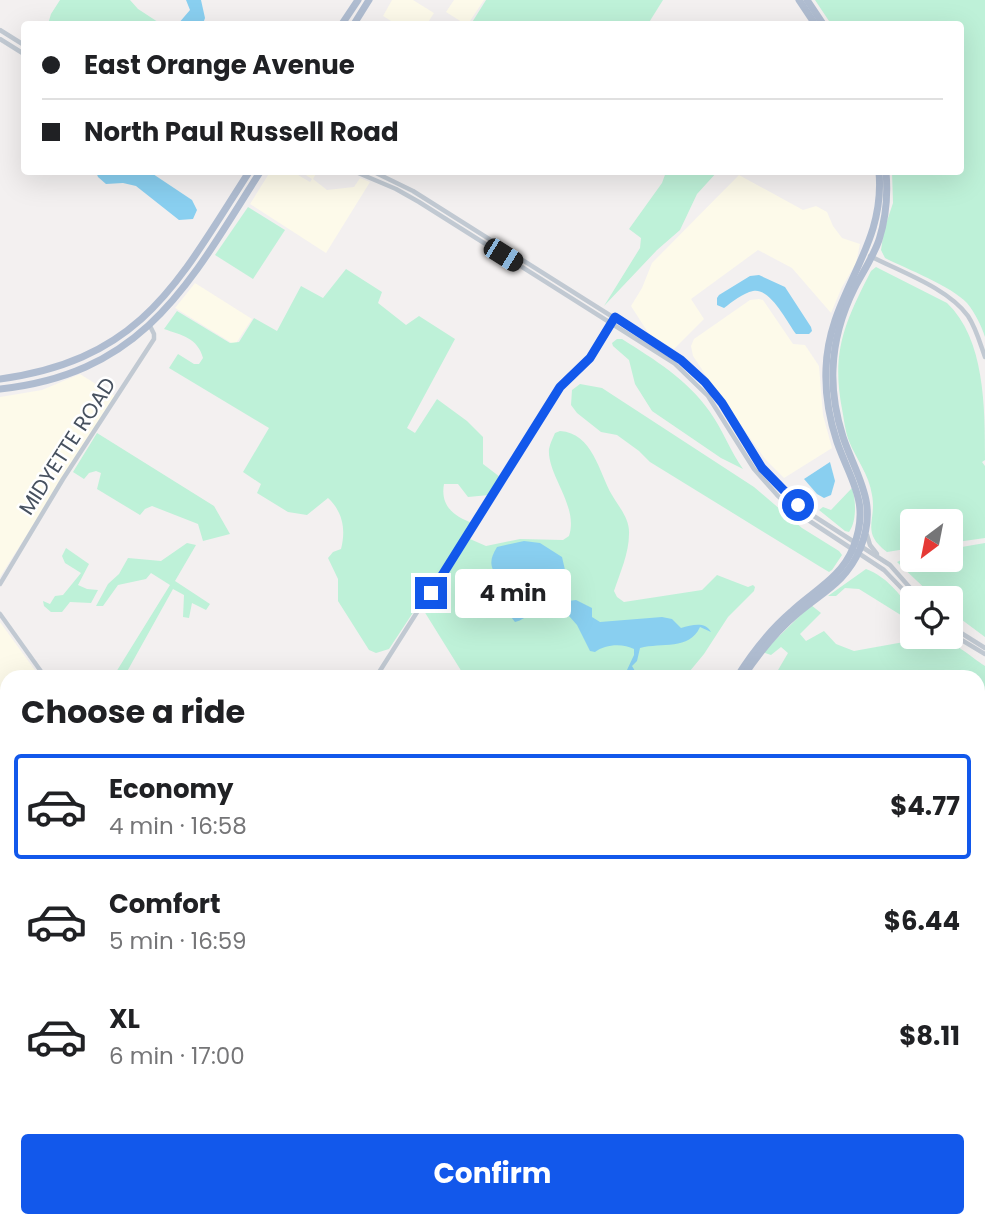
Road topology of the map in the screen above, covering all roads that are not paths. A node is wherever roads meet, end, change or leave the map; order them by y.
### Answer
1 (358, 0) edge
2 (369, 0) edge
3 (799, 0) edge
4 (807, 0) edge
5 (344, 21) edge
6 (356, 21) edge
7 (813, 21) edge
8 (822, 21) edge
9 (0, 30) edge
10 (0, 39) edge
11 (21, 43) edge
12 (21, 52) edge
13 (247, 175) edge
14 (258, 175) edge
15 (363, 175) edge
16 (380, 175) edge
17 (879, 175) edge
18 (886, 175) edge
19 (506, 250) junction
20 (503, 255) junction
21 (868, 256) junction
22 (176, 284) junction
23 (613, 320) junction
24 (150, 326) junction
25 (985, 357) edge
26 (0, 379) edge
27 (0, 389) edge
28 (727, 411) junction
29 (722, 415) junction
30 (862, 526) junction
31 (842, 534) junction
32 (857, 547) junction
33 (871, 561) junction
34 (886, 562) junction
35 (850, 568) junction
36 (0, 584) edge
37 (901, 586) edge
38 (910, 586) edge
39 (0, 614) edge
40 (963, 634) edge
41 (963, 640) edge
42 (985, 648) edge
43 (985, 654) edge
44 (39, 670) edge
45 (380, 670) edge
46 (742, 670) edge
47 (749, 670) edge

1 - 5 main road
2 - 6 main road
3 - 7 main road
4 - 8 main road
9 - 11 street
10 - 12 street
13 - 22 main road
14 - 24 main road
15 - 20 street
16 - 19 street
17 - 21 main road
18 - 21 main road
19 - 20 street
19 - 23 street
20 - 23 street
21 - 25 street
21 - 30 main road
22 - 24 main road
22 - 26 main road
23 - 28 street
23 - 29 street
23 - 45 street
24 - 27 main road
24 - 36 street, MIDYETTE ROAD
28 - 29 street
28 - 31 street
29 - 32 street
30 - 31 street
30 - 32 main road
30 - 34 street
31 - 32 street
32 - 33 street
32 - 34 street
32 - 35 main road
32 - 46 main road
33 - 35 street
33 - 37 street
34 - 38 street
35 - 47 main road
39 - 44 street
40 - 42 street
41 - 43 street

